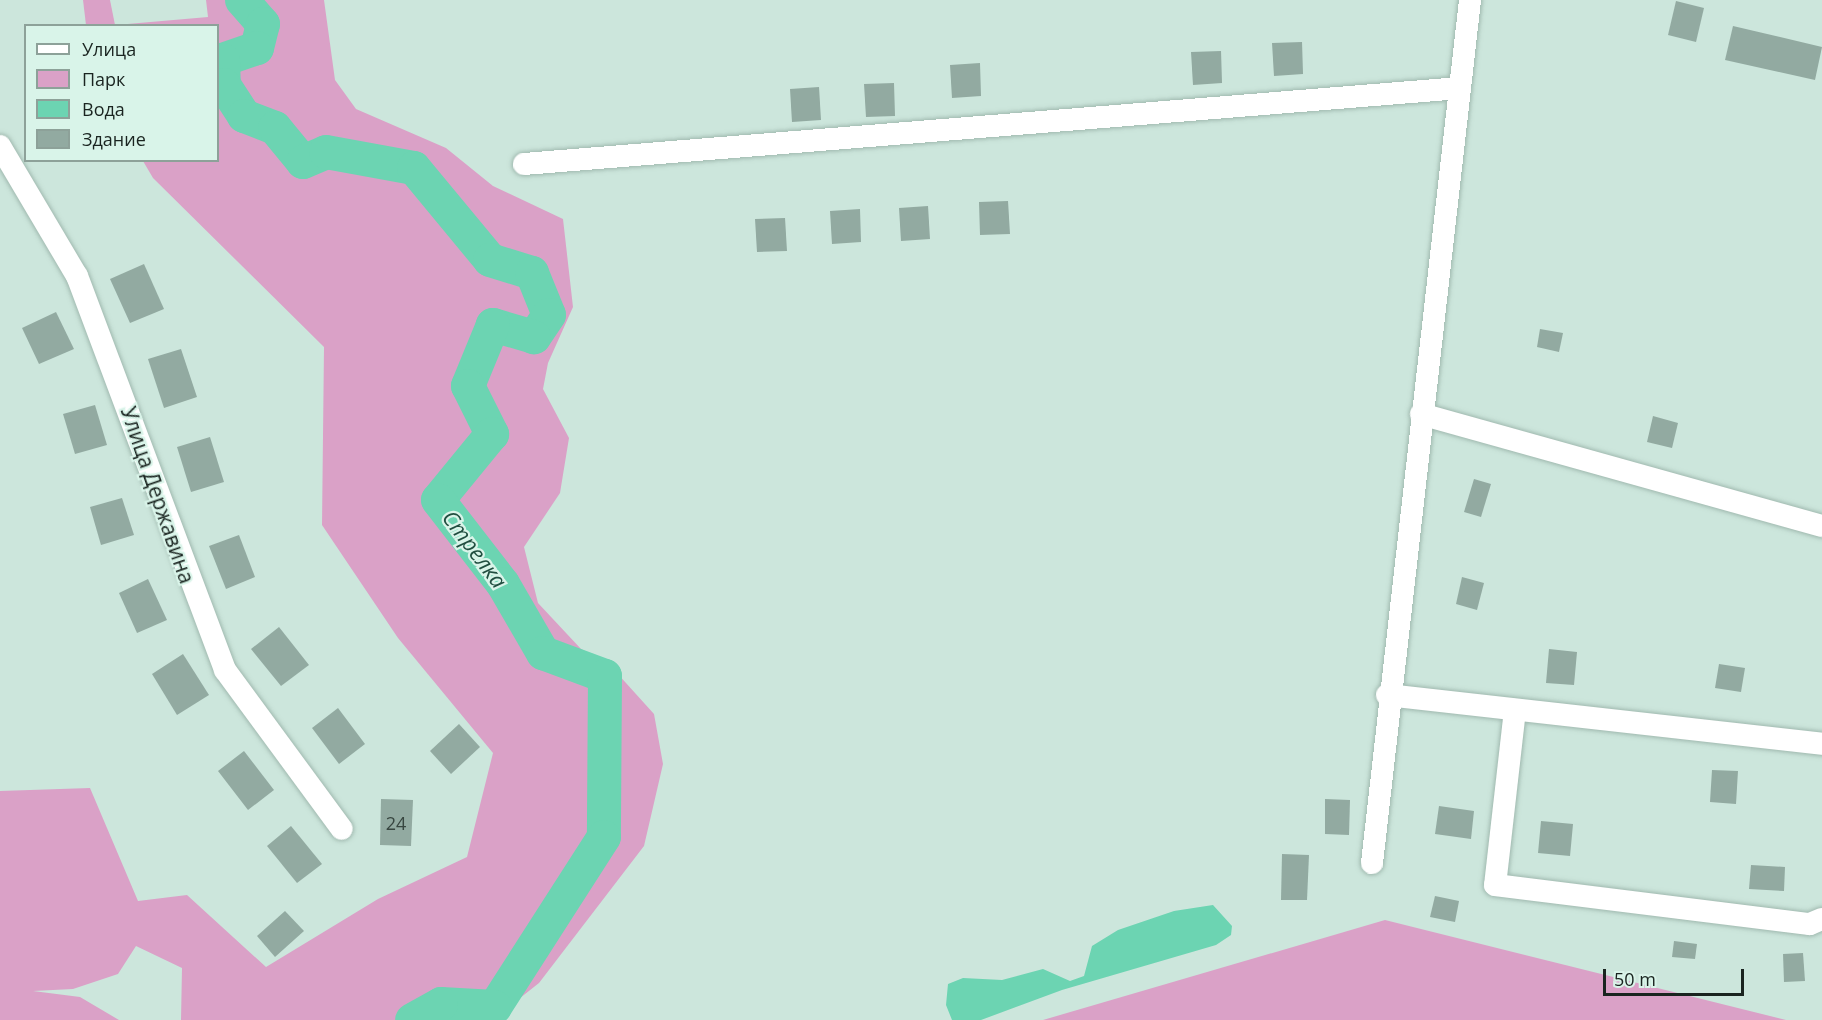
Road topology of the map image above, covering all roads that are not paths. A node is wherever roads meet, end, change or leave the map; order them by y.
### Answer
1 (1470, 0) edge
2 (1460, 88) junction
3 (0, 146) edge
4 (524, 164) dead end
5 (1421, 414) junction
6 (1822, 526) edge
7 (1387, 695) junction
8 (1515, 710) junction
9 (1822, 744) edge
10 (342, 829) dead end
11 (1372, 863) dead end
12 (1822, 919) edge

1 - 2 street
2 - 4 street
2 - 5 street
3 - 10 street, Улица Державина
5 - 6 street
5 - 7 street
7 - 8 street
7 - 11 street
8 - 9 street
8 - 12 street

